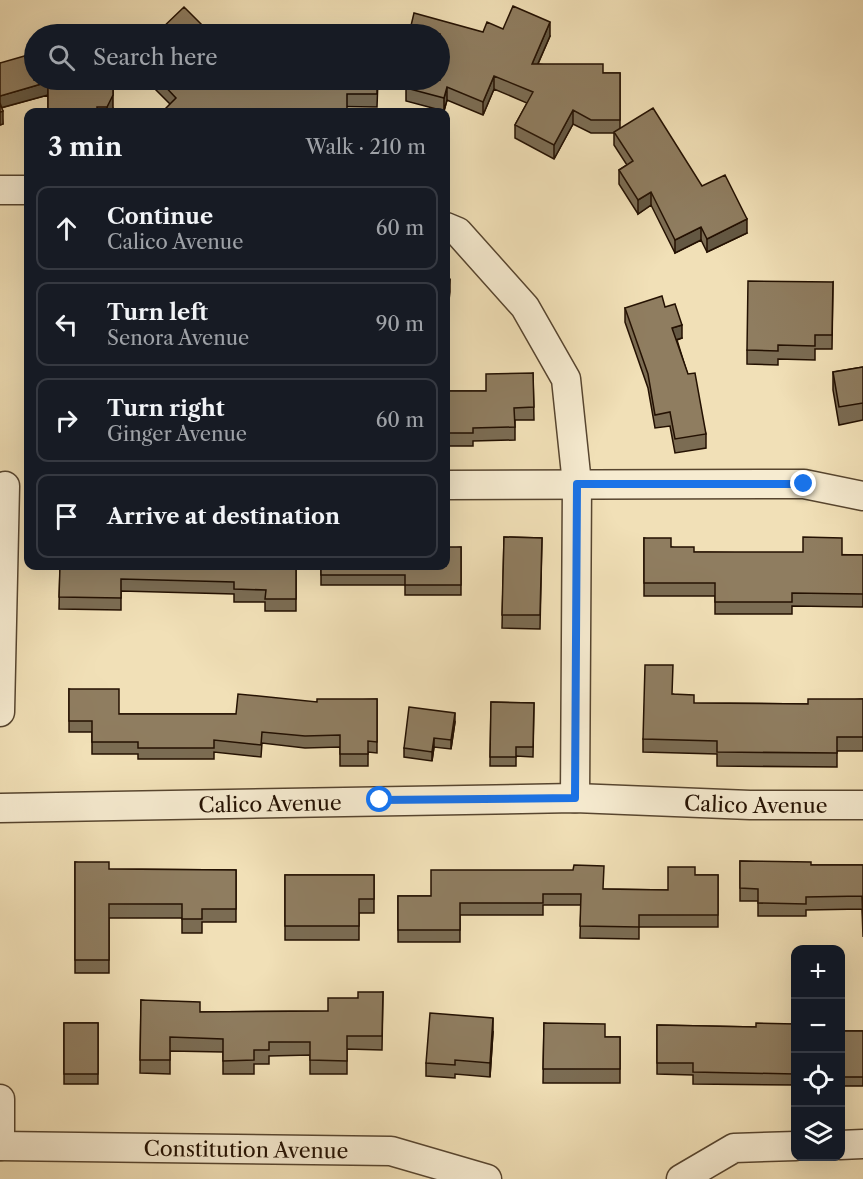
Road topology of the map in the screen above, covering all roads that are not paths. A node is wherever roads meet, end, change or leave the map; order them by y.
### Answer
1 (0, 190) edge
2 (24, 190) edge
3 (450, 229) edge
4 (577, 484) junction
5 (450, 485) edge
6 (11, 486) edge
7 (863, 496) edge
8 (0, 712) edge
9 (575, 798) junction
10 (863, 805) edge
11 (0, 808) edge
12 (0, 1100) edge
13 (863, 1144) edge
14 (845, 1145) edge
15 (0, 1146) edge
16 (791, 1146) edge
17 (487, 1179) edge
18 (681, 1179) edge

1 - 2 street
3 - 4 street
4 - 5 street
4 - 7 street
4 - 9 street
6 - 8 street
9 - 10 street, Calico Avenue
9 - 11 street, Calico Avenue
12 - 15 street
13 - 14 street
15 - 17 street, Constitution Avenue
16 - 18 street

